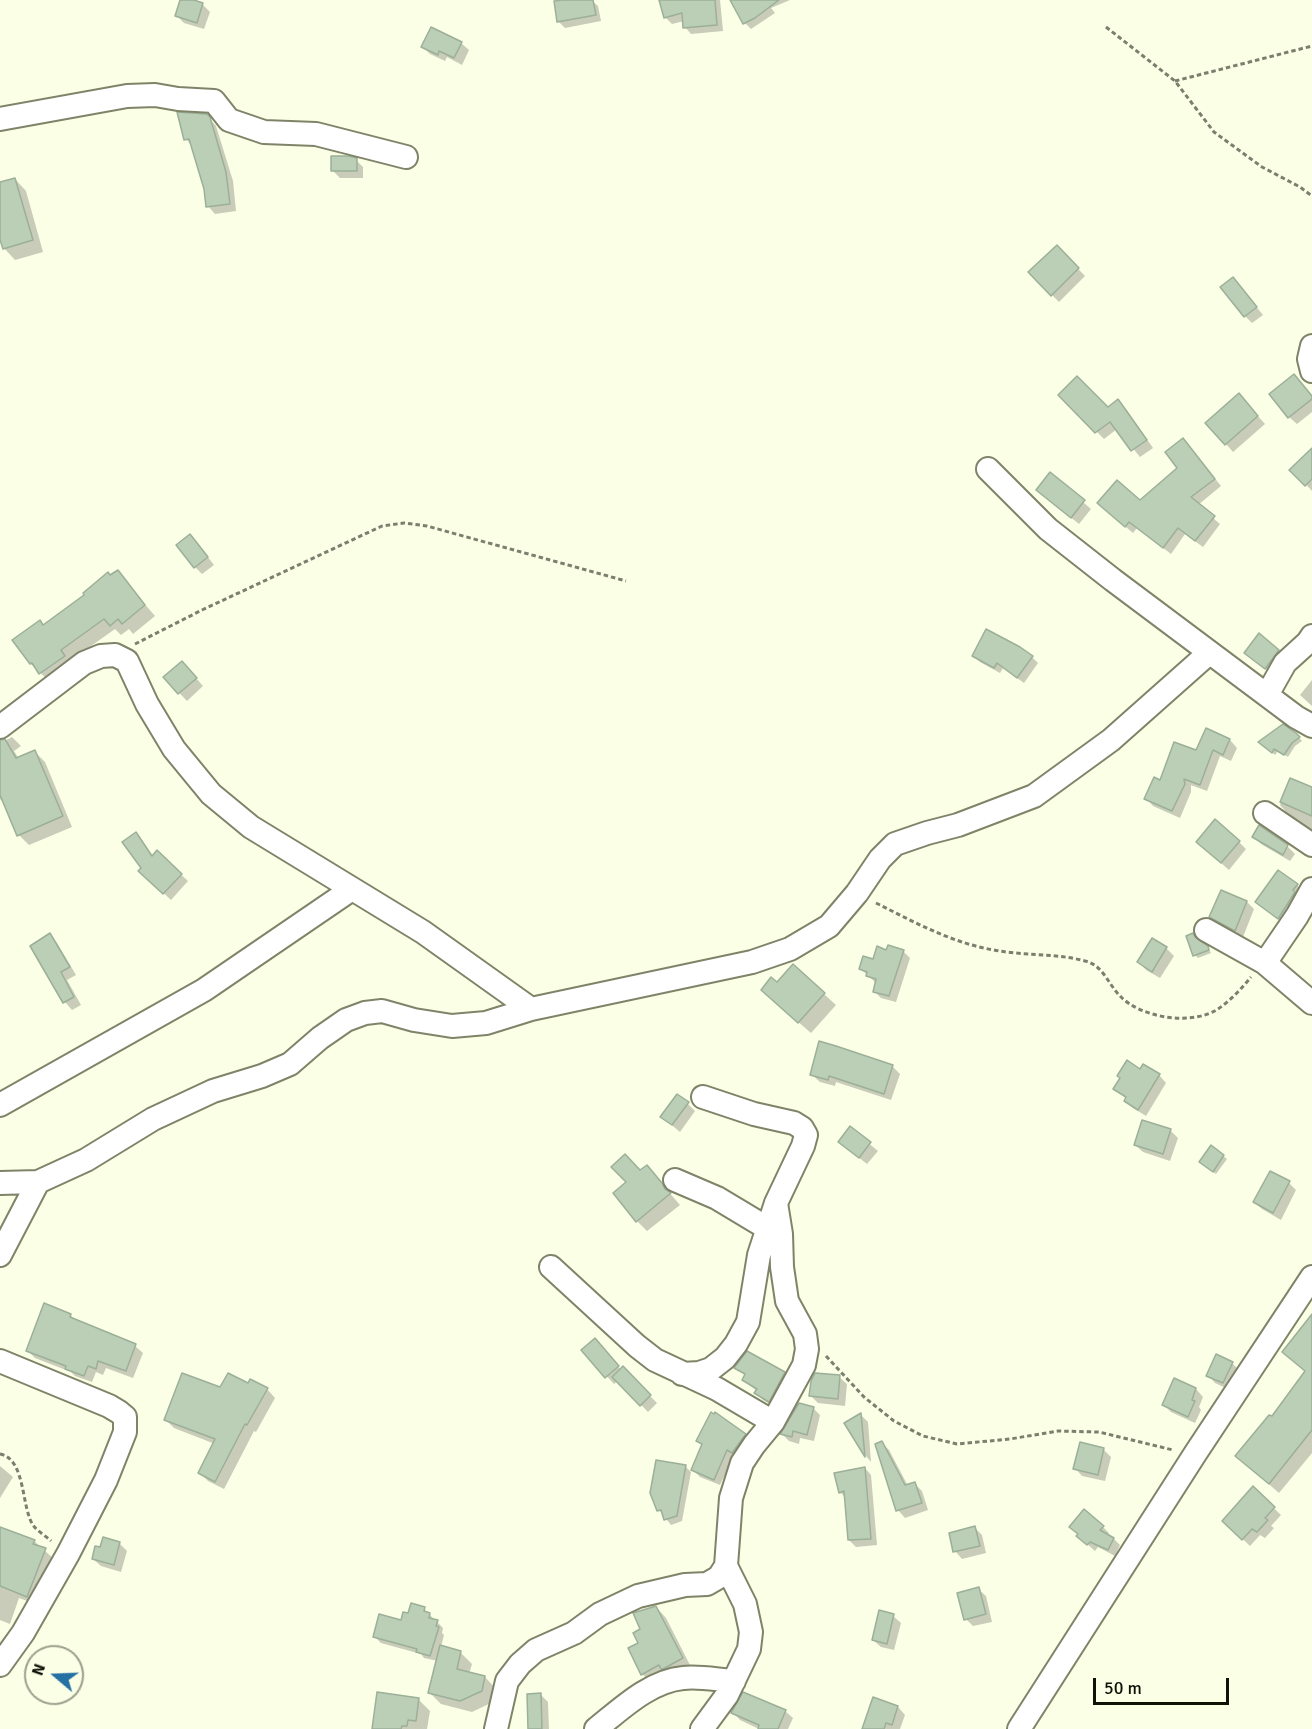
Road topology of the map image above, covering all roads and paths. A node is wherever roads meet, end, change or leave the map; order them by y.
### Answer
1 (1106, 27) dead end
2 (1312, 46) edge
3 (1175, 81) junction
4 (0, 119) edge
5 (406, 157) dead end
6 (1312, 196) edge
7 (1312, 346) edge
8 (1312, 371) edge
9 (988, 469) dead end
10 (626, 581) dead end
11 (1312, 636) edge
12 (1209, 653) junction
13 (115, 655) junction
14 (1267, 695) junction
15 (1312, 726) edge
16 (0, 727) edge
17 (1265, 813) dead end
18 (1312, 845) edge
19 (351, 889) junction
20 (1312, 889) edge
21 (857, 893) junction
22 (1206, 930) dead end
23 (1265, 963) junction
24 (1312, 1003) edge
25 (531, 1009) junction
26 (703, 1097) dead end
27 (0, 1105) edge
28 (675, 1180) dead end
29 (38, 1182) junction
30 (0, 1183) edge
31 (776, 1203) junction
32 (767, 1228) junction
33 (0, 1255) edge
34 (551, 1267) dead end
35 (1312, 1277) edge
36 (805, 1334) junction
37 (0, 1361) edge
38 (682, 1374) junction
39 (773, 1422) junction
40 (0, 1454) edge
41 (1196, 1454) junction
42 (68, 1554) junction
43 (726, 1566) junction
44 (0, 1665) edge
45 (734, 1681) junction
46 (496, 1729) edge
47 (596, 1729) edge
48 (702, 1729) edge
49 (1019, 1729) edge

1 - 3 path
2 - 3 path
3 - 6 path
4 - 5 street
7 - 8 street
9 - 12 street
10 - 13 path
11 - 14 street
12 - 14 street
12 - 21 street
13 - 16 street
13 - 19 street
14 - 15 street
17 - 18 street
19 - 25 street
19 - 27 street
20 - 23 street
21 - 23 path
21 - 25 street
22 - 23 street
23 - 24 street
25 - 29 street
26 - 31 street
28 - 32 street
29 - 30 street
29 - 33 street
31 - 32 street
31 - 36 street
32 - 38 street
34 - 38 street
35 - 41 street
36 - 39 street
36 - 41 path
37 - 42 street
38 - 39 street
39 - 43 street
40 - 42 path
41 - 49 street
42 - 44 street
43 - 45 street
43 - 46 street
45 - 47 street
45 - 48 street

